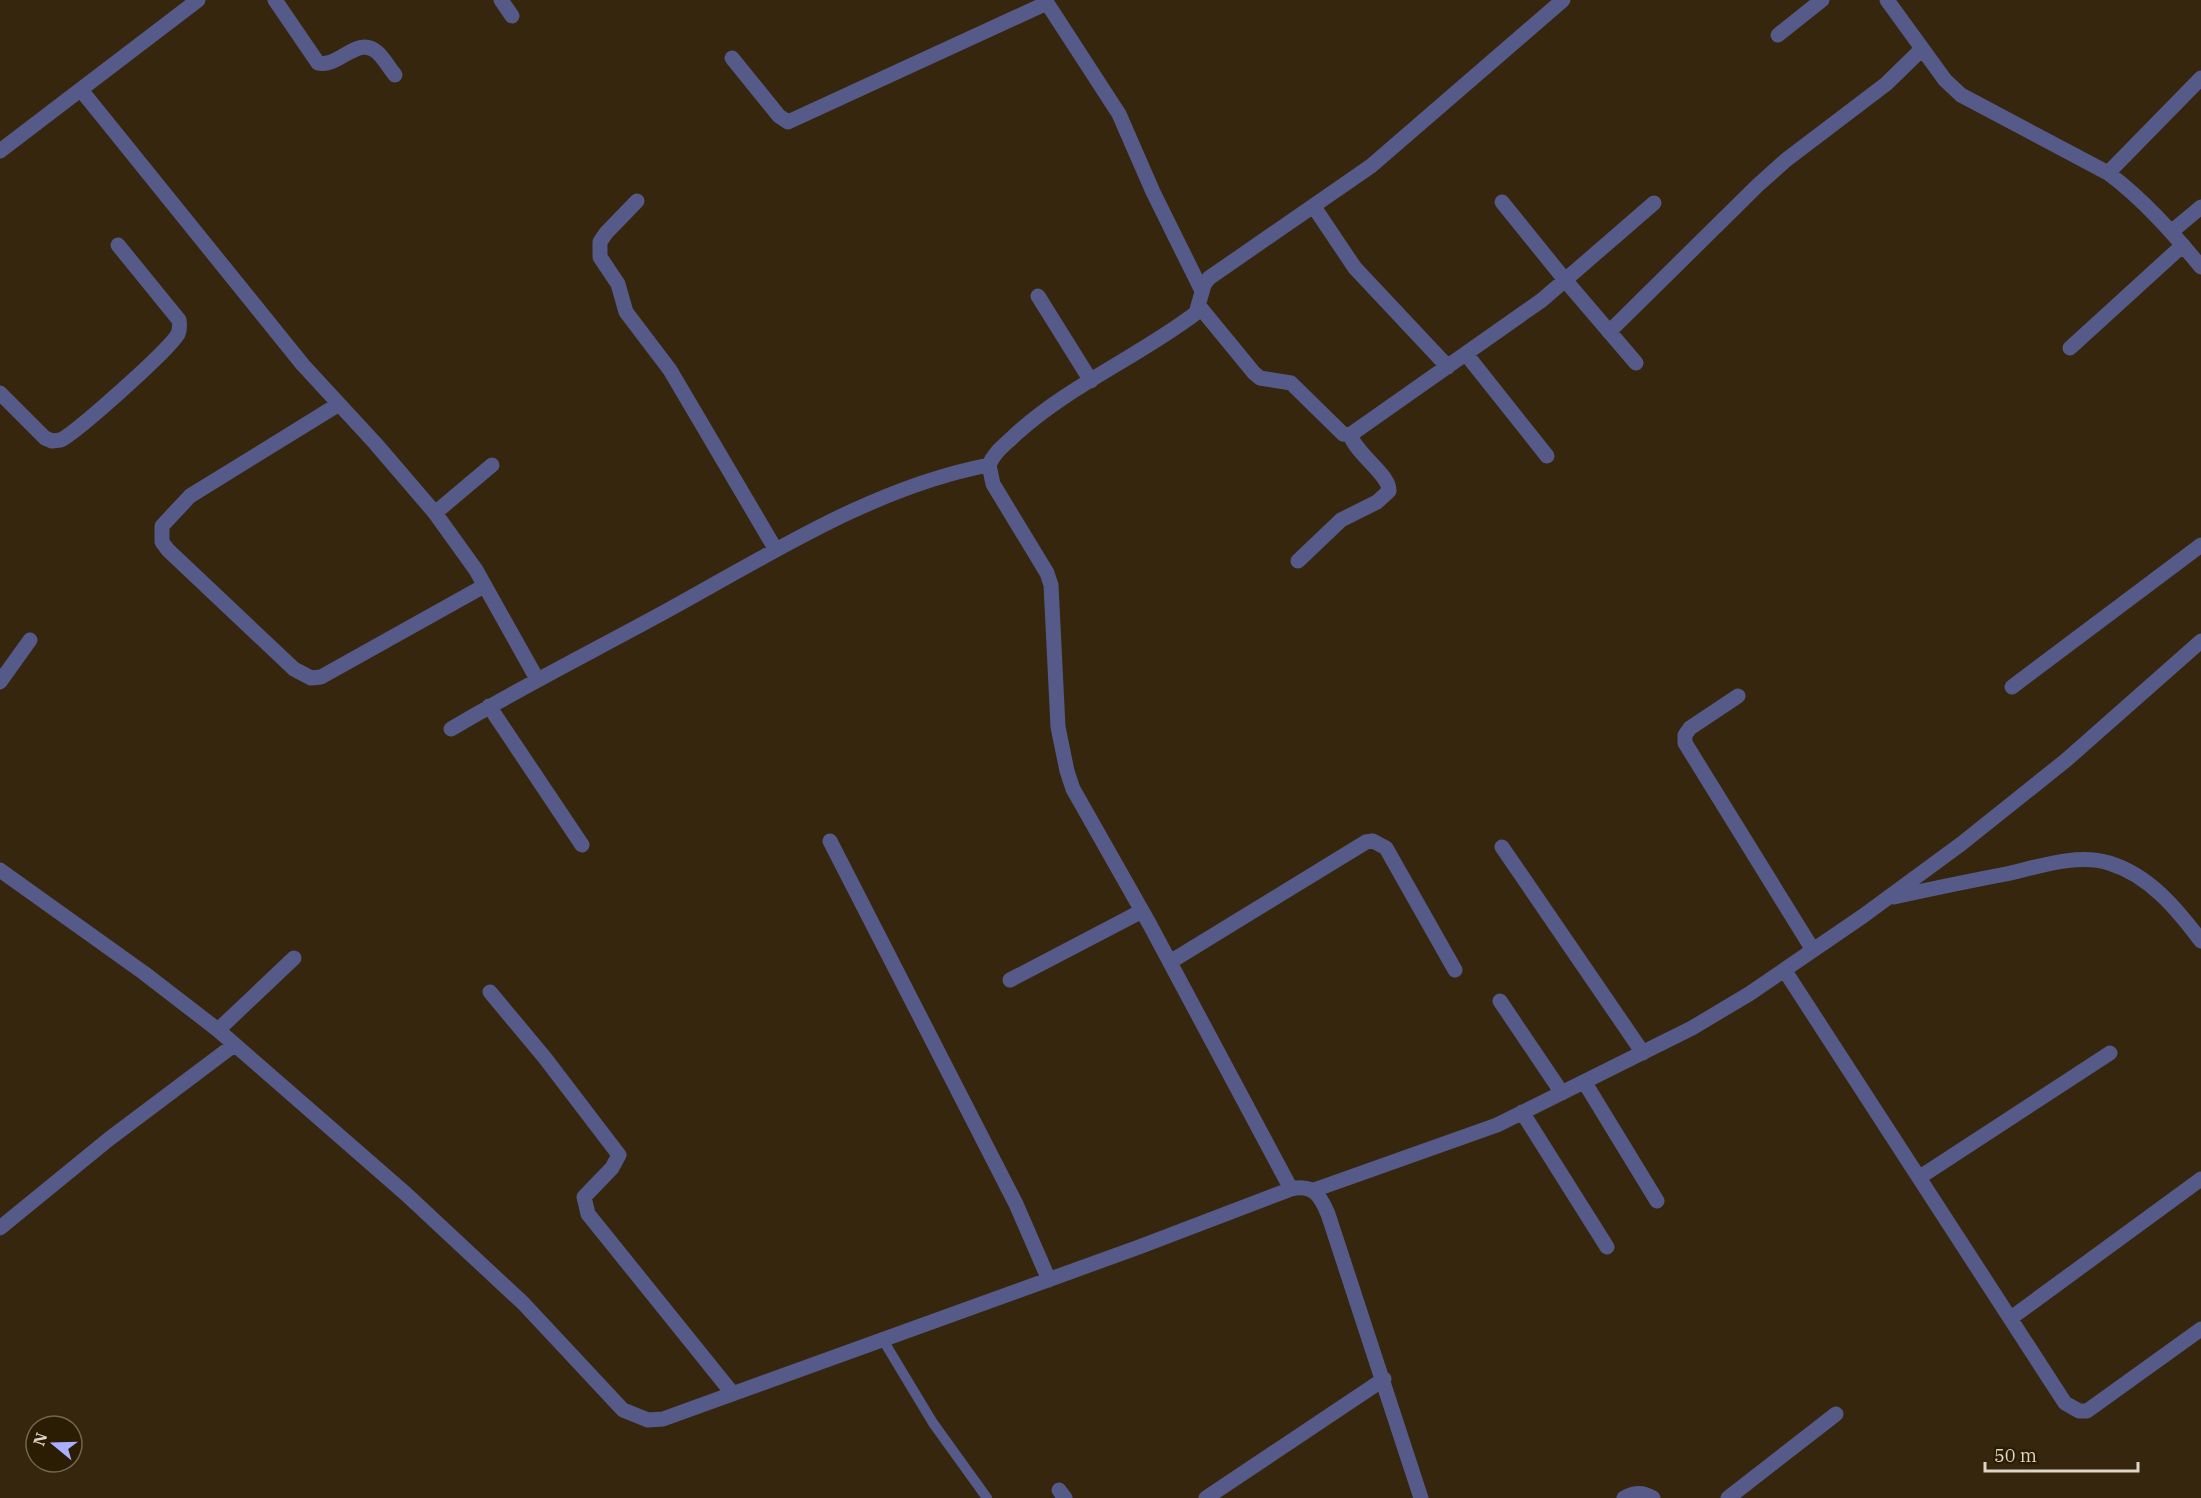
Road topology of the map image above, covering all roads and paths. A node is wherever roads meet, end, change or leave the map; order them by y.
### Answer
1 (198, 0) edge
2 (275, 0) edge
3 (501, 0) edge
4 (1563, 0) edge
5 (1822, 0) edge
6 (1887, 0) edge
7 (1046, 1) edge
8 (512, 16) dead end
9 (1778, 35) dead end
10 (1922, 49) junction
11 (732, 58) dead end
12 (395, 75) dead end
13 (2201, 78) edge
14 (81, 90) junction
15 (0, 152) edge
16 (2108, 173) junction
17 (637, 201) dead end
18 (1502, 202) dead end
19 (1654, 203) dead end
20 (1314, 207) junction
21 (2201, 207) edge
22 (2172, 232) junction
23 (118, 244) dead end
24 (2183, 245) junction
25 (2201, 267) edge
26 (1565, 280) junction
27 (1202, 291) junction
28 (1038, 296) dead end
29 (1199, 306) junction
30 (1609, 332) junction
31 (2070, 348) dead end
32 (1466, 354) junction
33 (1636, 363) dead end
34 (1448, 367) junction
35 (1091, 381) junction
36 (0, 393) edge
37 (339, 404) junction
38 (1350, 435) junction
39 (1547, 456) dead end
40 (492, 465) dead end
41 (988, 465) junction
42 (435, 513) junction
43 (2201, 545) edge
44 (777, 550) junction
45 (1298, 561) dead end
46 (484, 586) junction
47 (30, 640) dead end
48 (2201, 641) edge
49 (537, 679) junction
50 (0, 682) edge
51 (2012, 687) dead end
52 (1738, 696) dead end
53 (489, 706) junction
54 (451, 729) dead end
55 (830, 841) dead end
56 (582, 845) dead end
57 (1502, 847) dead end
58 (0, 870) edge
59 (1888, 898) junction
60 (1142, 911) junction
61 (2201, 941) edge
62 (1813, 950) junction
63 (294, 958) dead end
64 (1170, 962) junction
65 (1455, 970) dead end
66 (1785, 971) junction
67 (1010, 980) dead end
68 (490, 992) dead end
69 (1500, 1001) dead end
70 (218, 1030) junction
71 (234, 1045) junction
72 (1643, 1053) junction
73 (2109, 1053) dead end
74 (1585, 1083) junction
75 (1562, 1093) junction
76 (1522, 1112) junction
77 (1920, 1177) junction
78 (2201, 1179) edge
79 (1291, 1189) junction
80 (1314, 1190) junction
81 (1657, 1201) dead end
82 (0, 1228) edge
83 (1607, 1247) dead end
84 (1049, 1280) junction
85 (2011, 1318) junction
86 (2201, 1329) edge
87 (883, 1340) junction
88 (1384, 1379) junction
89 (733, 1394) junction
90 (1836, 1414) dead end
91 (987, 1498) edge
92 (1206, 1498) edge
93 (1421, 1498) edge
94 (1624, 1498) edge
95 (1653, 1498) edge
96 (1728, 1498) edge

1 - 14 street
2 - 12 street
3 - 8 street
4 - 20 street
5 - 9 street
6 - 10 street
7 - 11 street
7 - 27 street
10 - 16 street
10 - 30 street
13 - 16 street
14 - 15 street
14 - 37 street
16 - 22 street
17 - 44 street
18 - 26 street
19 - 26 street
20 - 27 street
20 - 34 street
21 - 22 street
22 - 24 street
23 - 36 street
24 - 25 street
24 - 31 street
26 - 30 street
26 - 32 street
27 - 29 street
28 - 35 street
29 - 35 street
29 - 38 street
30 - 33 street
32 - 34 street
32 - 39 street
34 - 38 street
35 - 41 street
37 - 42 street
37 - 46 street
38 - 45 street
40 - 42 street
41 - 44 street
41 - 60 street
42 - 46 street
43 - 51 street
44 - 49 street
46 - 49 street
47 - 50 street
48 - 59 street
49 - 53 street
52 - 62 street
53 - 54 street
53 - 56 street
55 - 84 street
57 - 72 street
58 - 70 street
59 - 61 street
59 - 62 street
60 - 64 street
60 - 67 street
62 - 66 street
63 - 70 street
64 - 65 street
64 - 79 street
66 - 72 street
66 - 77 street
68 - 89 street
69 - 75 street
70 - 71 street
71 - 82 street
71 - 89 street
72 - 74 street
73 - 77 street
74 - 75 street
74 - 81 street
75 - 76 street
76 - 80 street
76 - 83 street
77 - 85 street
78 - 85 street
79 - 80 street
79 - 84 street
80 - 88 street
84 - 87 street
85 - 86 street
87 - 89 street
87 - 91 lane
88 - 92 street
88 - 93 street
90 - 96 street
94 - 95 street

